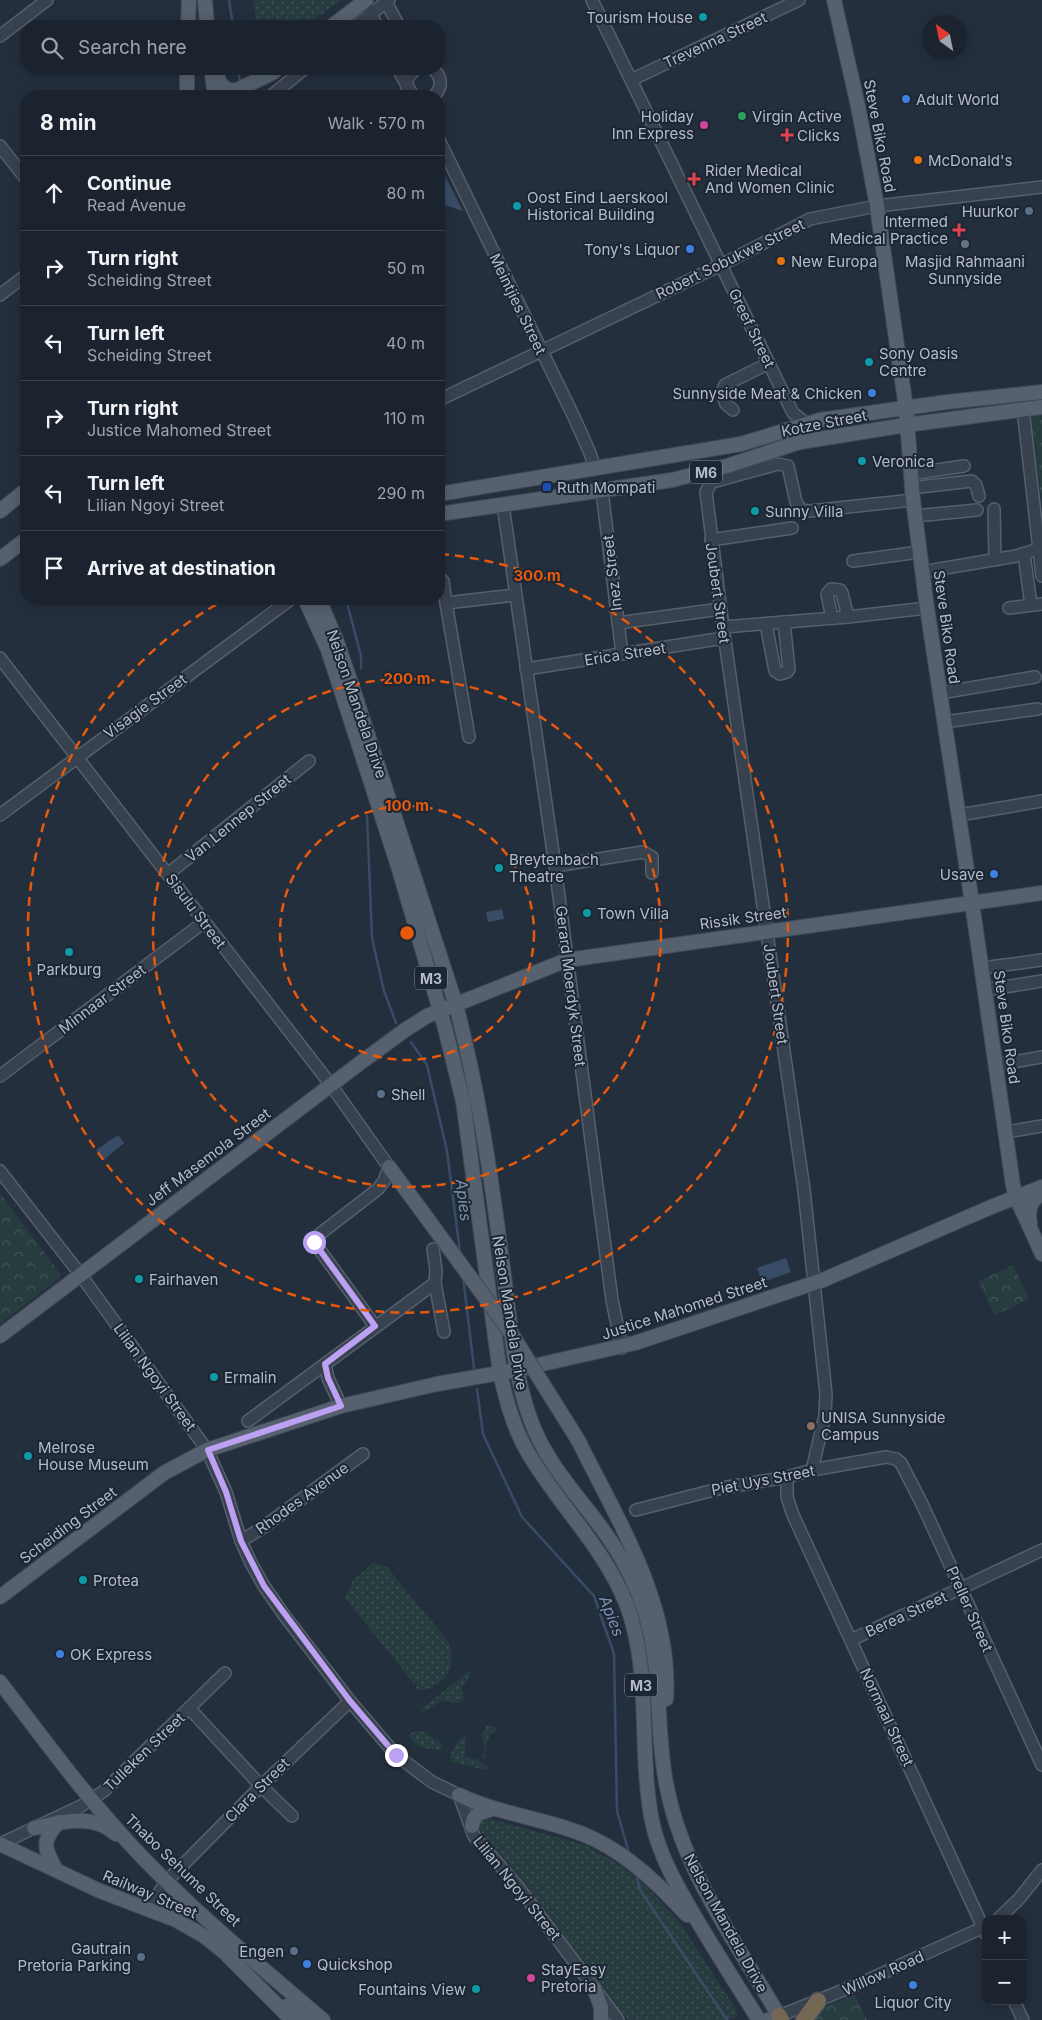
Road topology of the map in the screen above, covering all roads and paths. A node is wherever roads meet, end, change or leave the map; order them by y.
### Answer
1 (47, 0) edge
2 (189, 0) edge
3 (205, 0) edge
4 (592, 0) edge
5 (800, 0) edge
6 (834, 0) edge
7 (387, 1) edge
8 (367, 5) edge
9 (21, 20) edge
10 (188, 20) edge
11 (207, 20) edge
12 (342, 20) edge
13 (358, 20) edge
14 (374, 20) edge
15 (396, 20) edge
16 (20, 21) edge
17 (0, 36) edge
18 (187, 75) edge
19 (213, 75) edge
20 (216, 75) edge
21 (269, 75) edge
22 (297, 75) edge
23 (401, 75) edge
24 (410, 75) edge
25 (438, 75) edge
26 (631, 80) junction
27 (250, 89) edge
28 (187, 90) edge
29 (215, 90) edge
30 (228, 90) edge
31 (237, 90) edge
32 (278, 90) edge
33 (409, 90) edge
34 (410, 90) edge
35 (439, 90) edge
36 (0, 146) edge
37 (445, 152) edge
38 (20, 171) edge
39 (1042, 187) edge
40 (877, 206) junction
41 (721, 265) junction
42 (20, 280) edge
43 (0, 295) edge
44 (541, 350) junction
45 (769, 364) junction
46 (1042, 392) edge
47 (445, 397) edge
48 (1042, 407) edge
49 (906, 408) junction
50 (733, 410) dead end
51 (1024, 410) junction
52 (793, 413) junction
53 (807, 424) junction
54 (906, 425) junction
55 (789, 430) junction
56 (964, 466) dead end
57 (595, 469) junction
58 (911, 487) junction
59 (602, 491) junction
60 (445, 493) edge
61 (20, 495) edge
62 (979, 496) dead end
63 (503, 505) junction
64 (994, 509) dead end
65 (977, 510) dead end
66 (0, 511) edge
67 (445, 513) edge
68 (915, 516) junction
69 (792, 528) dead end
70 (711, 540) junction
71 (20, 544) edge
72 (1040, 548) edge
73 (919, 552) junction
74 (1024, 554) junction
75 (0, 559) edge
76 (995, 560) junction
77 (853, 562) dead end
78 (922, 572) junction
79 (1042, 576) edge
80 (515, 595) junction
81 (445, 596) edge
82 (446, 603) junction
83 (1037, 604) edge
84 (283, 605) edge
85 (307, 605) edge
86 (322, 605) edge
87 (927, 608) junction
88 (1009, 608) dead end
89 (720, 609) junction
90 (848, 617) junction
91 (832, 618) junction
92 (784, 622) junction
93 (618, 623) junction
94 (766, 624) junction
95 (724, 633) junction
96 (622, 654) junction
97 (0, 658) edge
98 (526, 669) junction
99 (1035, 677) dead end
100 (940, 692) junction
101 (1038, 709) dead end
102 (944, 722) junction
103 (469, 737) dead end
104 (76, 757) junction
105 (309, 761) dead end
106 (1042, 801) edge
107 (0, 815) edge
108 (959, 815) junction
109 (555, 866) junction
110 (652, 873) dead end
111 (168, 874) junction
112 (1042, 893) edge
113 (972, 903) junction
114 (204, 922) junction
115 (767, 931) junction
116 (567, 960) junction
117 (1042, 960) edge
118 (982, 968) junction
119 (1042, 981) edge
120 (985, 990) junction
121 (456, 1005) junction
122 (440, 1011) junction
123 (1042, 1057) edge
124 (996, 1065) junction
125 (0, 1076) edge
126 (331, 1085) junction
127 (1042, 1126) edge
128 (1006, 1132) junction
129 (389, 1167) junction
130 (0, 1171) edge
131 (1042, 1187) edge
132 (1042, 1192) edge
133 (1016, 1197) junction
134 (1032, 1234) junction
135 (433, 1249) dead end
136 (1042, 1254) edge
137 (80, 1274) junction
138 (435, 1282) junction
139 (814, 1283) junction
140 (375, 1326) junction
141 (444, 1332) dead end
142 (0, 1336) edge
143 (622, 1348) junction
144 (325, 1364) junction
145 (516, 1370) junction
146 (500, 1372) junction
147 (341, 1406) junction
148 (248, 1421) dead end
149 (208, 1450) junction
150 (363, 1454) dead end
151 (892, 1457) joint
152 (812, 1470) junction
153 (787, 1477) junction
154 (766, 1481) junction
155 (788, 1501) junction
156 (636, 1510) dead end
157 (241, 1541) junction
158 (1042, 1550) edge
159 (962, 1588) junction
160 (0, 1597) edge
161 (851, 1640) junction
162 (225, 1673) dead end
163 (0, 1682) edge
164 (350, 1701) junction
165 (189, 1708) junction
166 (662, 1746) junction
167 (1042, 1766) edge
168 (261, 1786) junction
169 (459, 1795) junction
170 (91, 1800) junction
171 (493, 1809) junction
172 (292, 1816) dead end
173 (59, 1822) junction
174 (472, 1826) junction
175 (34, 1828) junction
176 (0, 1844) edge
177 (143, 1858) junction
178 (56, 1870) junction
179 (1042, 1870) edge
180 (167, 1881) junction
181 (149, 1908) junction
182 (1002, 1915) edge
183 (982, 1923) edge
184 (982, 1930) edge
185 (227, 1936) junction
186 (707, 1938) junction
187 (594, 1988) junction
188 (818, 2001) junction
189 (1016, 2005) edge
190 (776, 2019) edge
191 (292, 2020) edge
192 (305, 2020) edge
193 (323, 2020) edge
194 (600, 2020) edge
195 (618, 2020) edge
196 (759, 2020) edge
197 (804, 2020) edge
198 (1023, 2020) edge

1 - 9 street
2 - 10 main road
3 - 11 main road
4 - 26 street, Greef Street
5 - 26 street, Trevenna Street
6 - 40 main road, Steve Biko Road
7 - 8 street
7 - 15 street
8 - 12 main road
8 - 13 street
8 - 14 street
16 - 17 street
18 - 28 main road
19 - 29 main road
20 - 30 main road
21 - 27 main road
22 - 32 street
23 - 33 street
24 - 34 street
25 - 35 street
26 - 41 street, Greef Street
27 - 31 main road
36 - 38 street
37 - 44 street, Meintjies Street
39 - 40 street, Robert Sobukwe Street
40 - 41 street, Robert Sobukwe Street
40 - 49 main road, Steve Biko Road
41 - 44 street, Robert Sobukwe Street
41 - 45 street, Greef Street
42 - 43 street
44 - 47 street, Robert Sobukwe Street
44 - 57 street, Meintjies Street
45 - 50 street
45 - 52 street, Greef Street
46 - 49 main road, Kotze Street / M6
48 - 51 main road, Kotze Street / M6
49 - 53 main road, Kotze Street / M6
49 - 54 main road, Steve Biko Road
51 - 54 main road, Kotze Street / M6
51 - 72 street
52 - 53 street, Greef Street
52 - 55 street
53 - 55 main road, Kotze Street / M6
54 - 58 main road, Steve Biko Road
54 - 59 main road, Kotze Street / M6
55 - 57 main road, Kotze Street / M6
56 - 58 street
57 - 60 main road, Kotze Street / M6
58 - 62 street
58 - 68 main road, Steve Biko Road
58 - 70 street, Joubert Street
59 - 63 main road, Kotze Street / M6
59 - 93 street, Inez Street
61 - 66 main road
63 - 67 main road, Kotze Street / M6
63 - 80 street, Gerard Moerdyk Street
64 - 76 street
65 - 68 street
68 - 73 main road, Steve Biko Road
69 - 70 street
70 - 89 street, Joubert Street
71 - 75 main road
72 - 74 street
72 - 79 street
73 - 77 street
73 - 78 main road, Steve Biko Road
74 - 76 street
74 - 83 street
76 - 78 street
78 - 87 main road, Steve Biko Road
80 - 82 street
80 - 98 street, Gerard Moerdyk Street
81 - 82 street
82 - 103 street
83 - 88 street
84 - 104 street, Visagie Street
85 - 122 main road, Nelson Mandela Drive / M3
86 - 121 main road, Nelson Mandela Drive / M3
87 - 90 street, Erica Street
87 - 100 main road, Steve Biko Road
89 - 93 street
89 - 95 street, Joubert Street
90 - 91 street, Erica Street
90 - 91 street
91 - 92 street, Erica Street
92 - 94 street, Erica Street
92 - 94 street
93 - 96 street, Inez Street
94 - 95 street, Erica Street
95 - 96 street, Erica Street
95 - 115 street, Joubert Street
96 - 98 street, Erica Street
97 - 104 street, Sisulu Street
98 - 109 street, Gerard Moerdyk Street
99 - 100 street
100 - 102 main road, Steve Biko Road
101 - 102 street
102 - 108 main road, Steve Biko Road
104 - 107 street, Visagie Street
104 - 111 street, Sisulu Street
105 - 111 street, Van Lennep Street
106 - 108 street
108 - 113 main road, Steve Biko Road
109 - 110 street
109 - 116 street, Gerard Moerdyk Street
111 - 114 street, Sisulu Street
112 - 113 main road, Rissik Street
113 - 115 main road, Rissik Street
113 - 118 main road, Steve Biko Road
114 - 125 street, Minnaar Street
114 - 126 street, Sisulu Street
115 - 116 main road, Rissik Street
115 - 139 street, Joubert Street
116 - 121 main road, Rissik Street
116 - 143 street, Gerard Moerdyk Street
117 - 118 street
118 - 120 main road, Steve Biko Road
119 - 120 street
120 - 124 main road, Steve Biko Road
121 - 122 main road, Rissik Street
121 - 145 main road, Nelson Mandela Drive / M3
122 - 126 main road, Jeff Masemola Street
122 - 146 main road, Nelson Mandela Drive / M3
123 - 124 street
124 - 128 main road, Steve Biko Road
126 - 129 street, Sisulu Street
126 - 137 main road, Jeff Masemola Street
127 - 128 street
128 - 133 main road, Steve Biko Road
129 - 140 street
129 - 166 main road, bridge
130 - 137 street, Lilian Ngoyi Street
131 - 133 main road, Justice Mahomed Street
132 - 134 main road
133 - 134 main road, Steve Biko Road
133 - 139 main road, Justice Mahomed Street
134 - 136 main road, Steve Biko Road
135 - 138 street
137 - 142 main road, Jeff Masemola Street
137 - 149 street, Lilian Ngoyi Street
138 - 140 street
138 - 141 street
139 - 143 main road, Justice Mahomed Street
139 - 152 street, Joubert Street
140 - 144 street
143 - 145 main road, Justice Mahomed Street
144 - 147 street
144 - 148 street
145 - 146 main road, Justice Mahomed Street
145 - 166 main road, Nelson Mandela Drive / M3
146 - 147 main road, Justice Mahomed Street
146 - 186 main road, Nelson Mandela Drive / M3
147 - 149 main road, Justice Mahomed Street
149 - 157 street, Lilian Ngoyi Street
149 - 160 main road, Scheiding Street
150 - 157 street, Rhodes Avenue
151 - 152 street, Piet Uys Street
151 - 159 street, Preller Street
152 - 153 street, Piet Uys Street
153 - 154 street, Piet Uys Street
153 - 155 street, Normaal Street
154 - 155 street, Normaal Street
154 - 156 street, Piet Uys Street
155 - 161 street, Normaal Street
157 - 164 street, Lilian Ngoyi Street
158 - 159 street, Berea Street
159 - 161 street, Berea Street
159 - 167 street, Preller Street
161 - 183 street, Normaal Street
162 - 165 street, Tulleken Street
163 - 170 main road, Thabo Sehume Street
164 - 168 street, Clara Street
164 - 169 street, Lilian Ngoyi Street
165 - 168 street
165 - 170 street, Tulleken Street
166 - 190 main road, Nelson Mandela Drive / M3
168 - 172 street
168 - 180 street, Clara Street
169 - 171 main road
169 - 174 street, Lilian Ngoyi Street
170 - 175 street, Tulleken Street
170 - 177 main road, Thabo Sehume Street
171 - 174 main road
171 - 186 main road
173 - 175 main road
173 - 177 main road
173 - 178 main road
174 - 187 street, Lilian Ngoyi Street
175 - 176 street, Tulleken Street
176 - 178 main road, Railway Street
177 - 180 main road, Thabo Sehume Street
178 - 181 main road, Railway Street
179 - 182 street
180 - 181 street, Clara Street
180 - 185 main road, Thabo Sehume Street
181 - 191 main road, Railway Street
184 - 188 street, Willow Road
185 - 192 main road
185 - 193 main road, Thabo Sehume Street
186 - 196 main road, Nelson Mandela Drive / M3
187 - 194 main road
187 - 195 street, Lilian Ngoyi Street
188 - 190 street, Willow Road
188 - 197 highway
189 - 198 street

